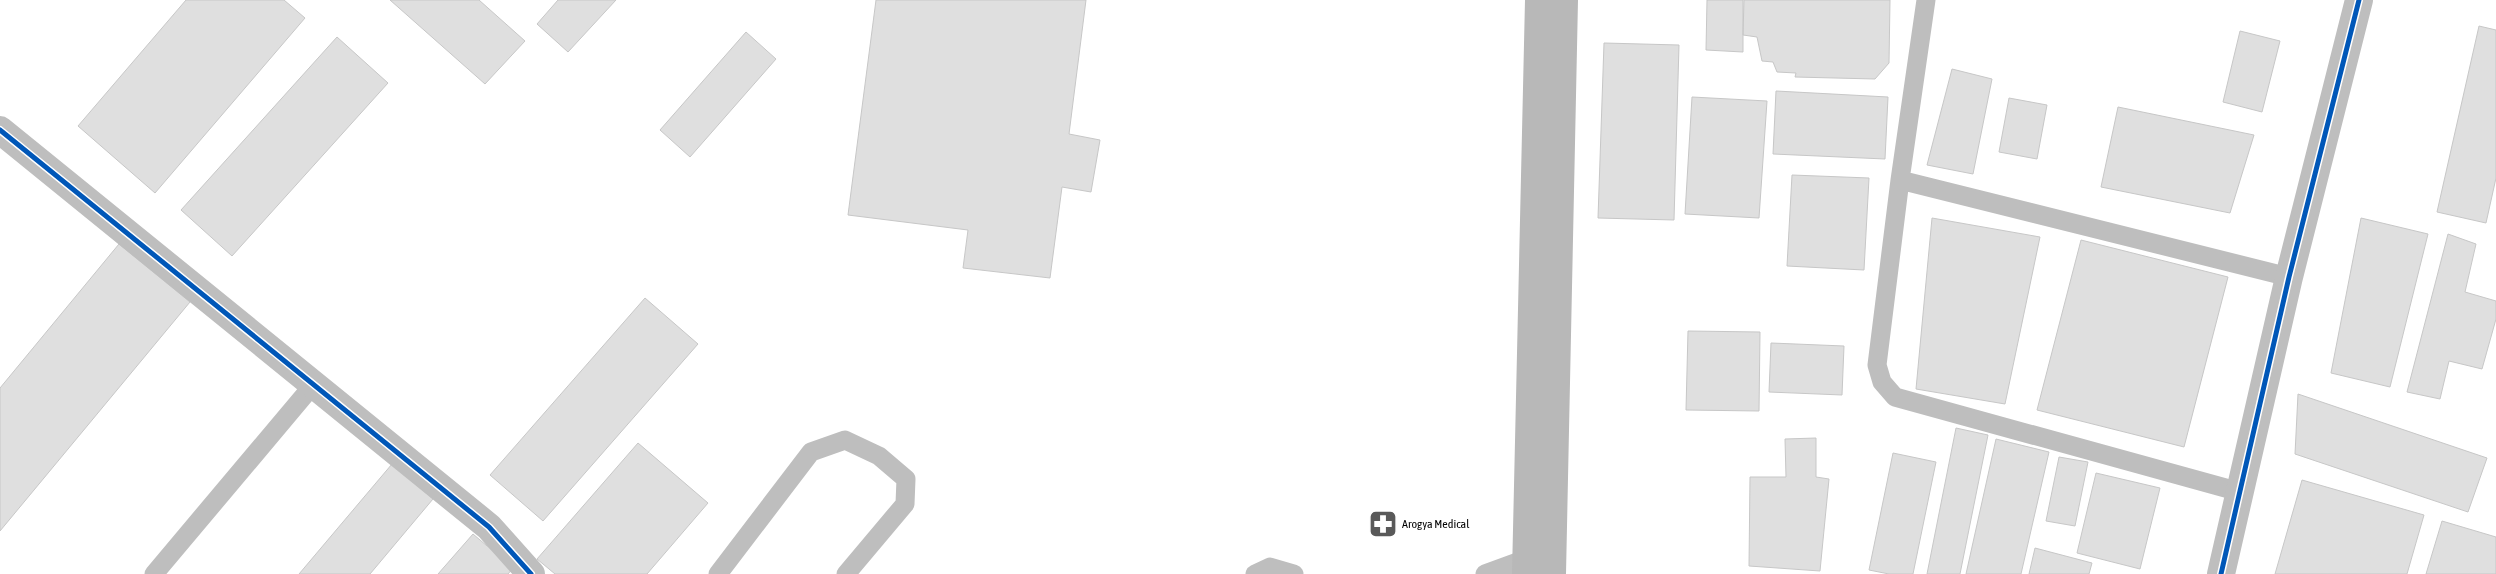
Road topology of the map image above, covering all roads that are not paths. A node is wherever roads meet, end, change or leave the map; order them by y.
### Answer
1 (1539, 0) edge
2 (1564, 0) edge
3 (1926, 0) edge
4 (2359, 0) edge
5 (0, 130) edge
6 (1900, 180) junction
7 (2289, 277) junction
8 (313, 385) junction
9 (2240, 492) junction
10 (1526, 567) edge
11 (154, 574) edge
12 (531, 574) edge
13 (718, 574) edge
14 (846, 574) edge
15 (1255, 574) edge
16 (1294, 574) edge
17 (1485, 574) edge
18 (1552, 574) edge
19 (2221, 574) edge

1 - 10 main road
2 - 18 main road
3 - 6 lane
4 - 7 street
5 - 8 street
6 - 7 lane
6 - 9 lane
7 - 9 street
8 - 11 lane
8 - 12 street
9 - 19 street
10 - 17 lane
13 - 14 lane
15 - 16 lane

